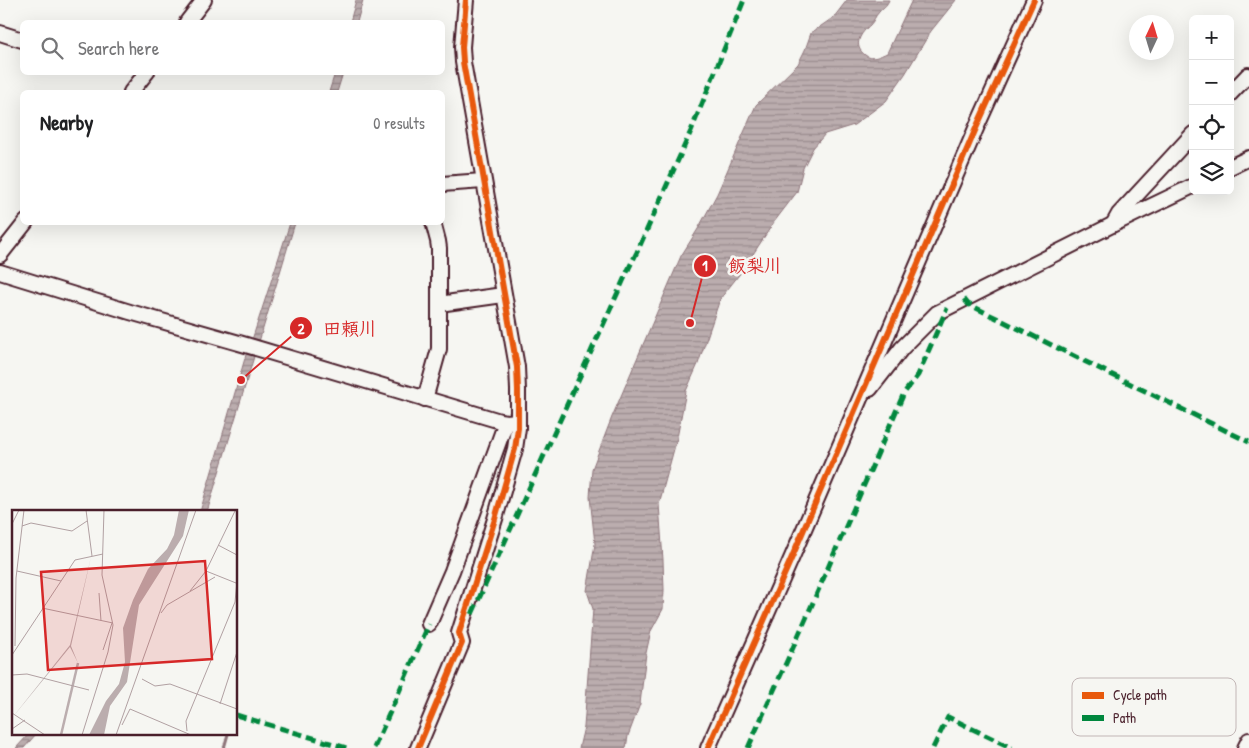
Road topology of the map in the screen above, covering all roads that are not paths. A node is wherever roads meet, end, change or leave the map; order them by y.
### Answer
1 (204, 0) edge
2 (466, 0) edge
3 (1034, 0) edge
4 (188, 20) edge
5 (0, 33) edge
6 (20, 39) edge
7 (145, 75) edge
8 (1249, 75) edge
9 (133, 90) edge
10 (1234, 90) edge
11 (1189, 138) edge
12 (1249, 158) edge
13 (1234, 165) edge
14 (484, 181) junction
15 (445, 184) edge
16 (1189, 188) edge
17 (1114, 224) junction
18 (24, 225) edge
19 (434, 225) edge
20 (0, 255) edge
21 (0, 272) edge
22 (503, 295) junction
23 (439, 304) junction
24 (425, 399) junction
25 (857, 405) junction
26 (512, 422) junction
27 (429, 624) dead end
28 (1249, 740) edge
29 (418, 748) edge
30 (708, 748) edge
31 (1245, 748) edge

1 - 4 street
2 - 14 street
3 - 25 street
5 - 6 street
7 - 9 street
8 - 10 street
11 - 17 street
12 - 13 street
14 - 15 street
14 - 22 street
16 - 17 street
17 - 25 street
18 - 20 street
19 - 23 street
21 - 24 street
22 - 23 street
22 - 26 street
23 - 24 street
24 - 26 street
25 - 30 street
26 - 27 street
26 - 29 street
28 - 31 street

